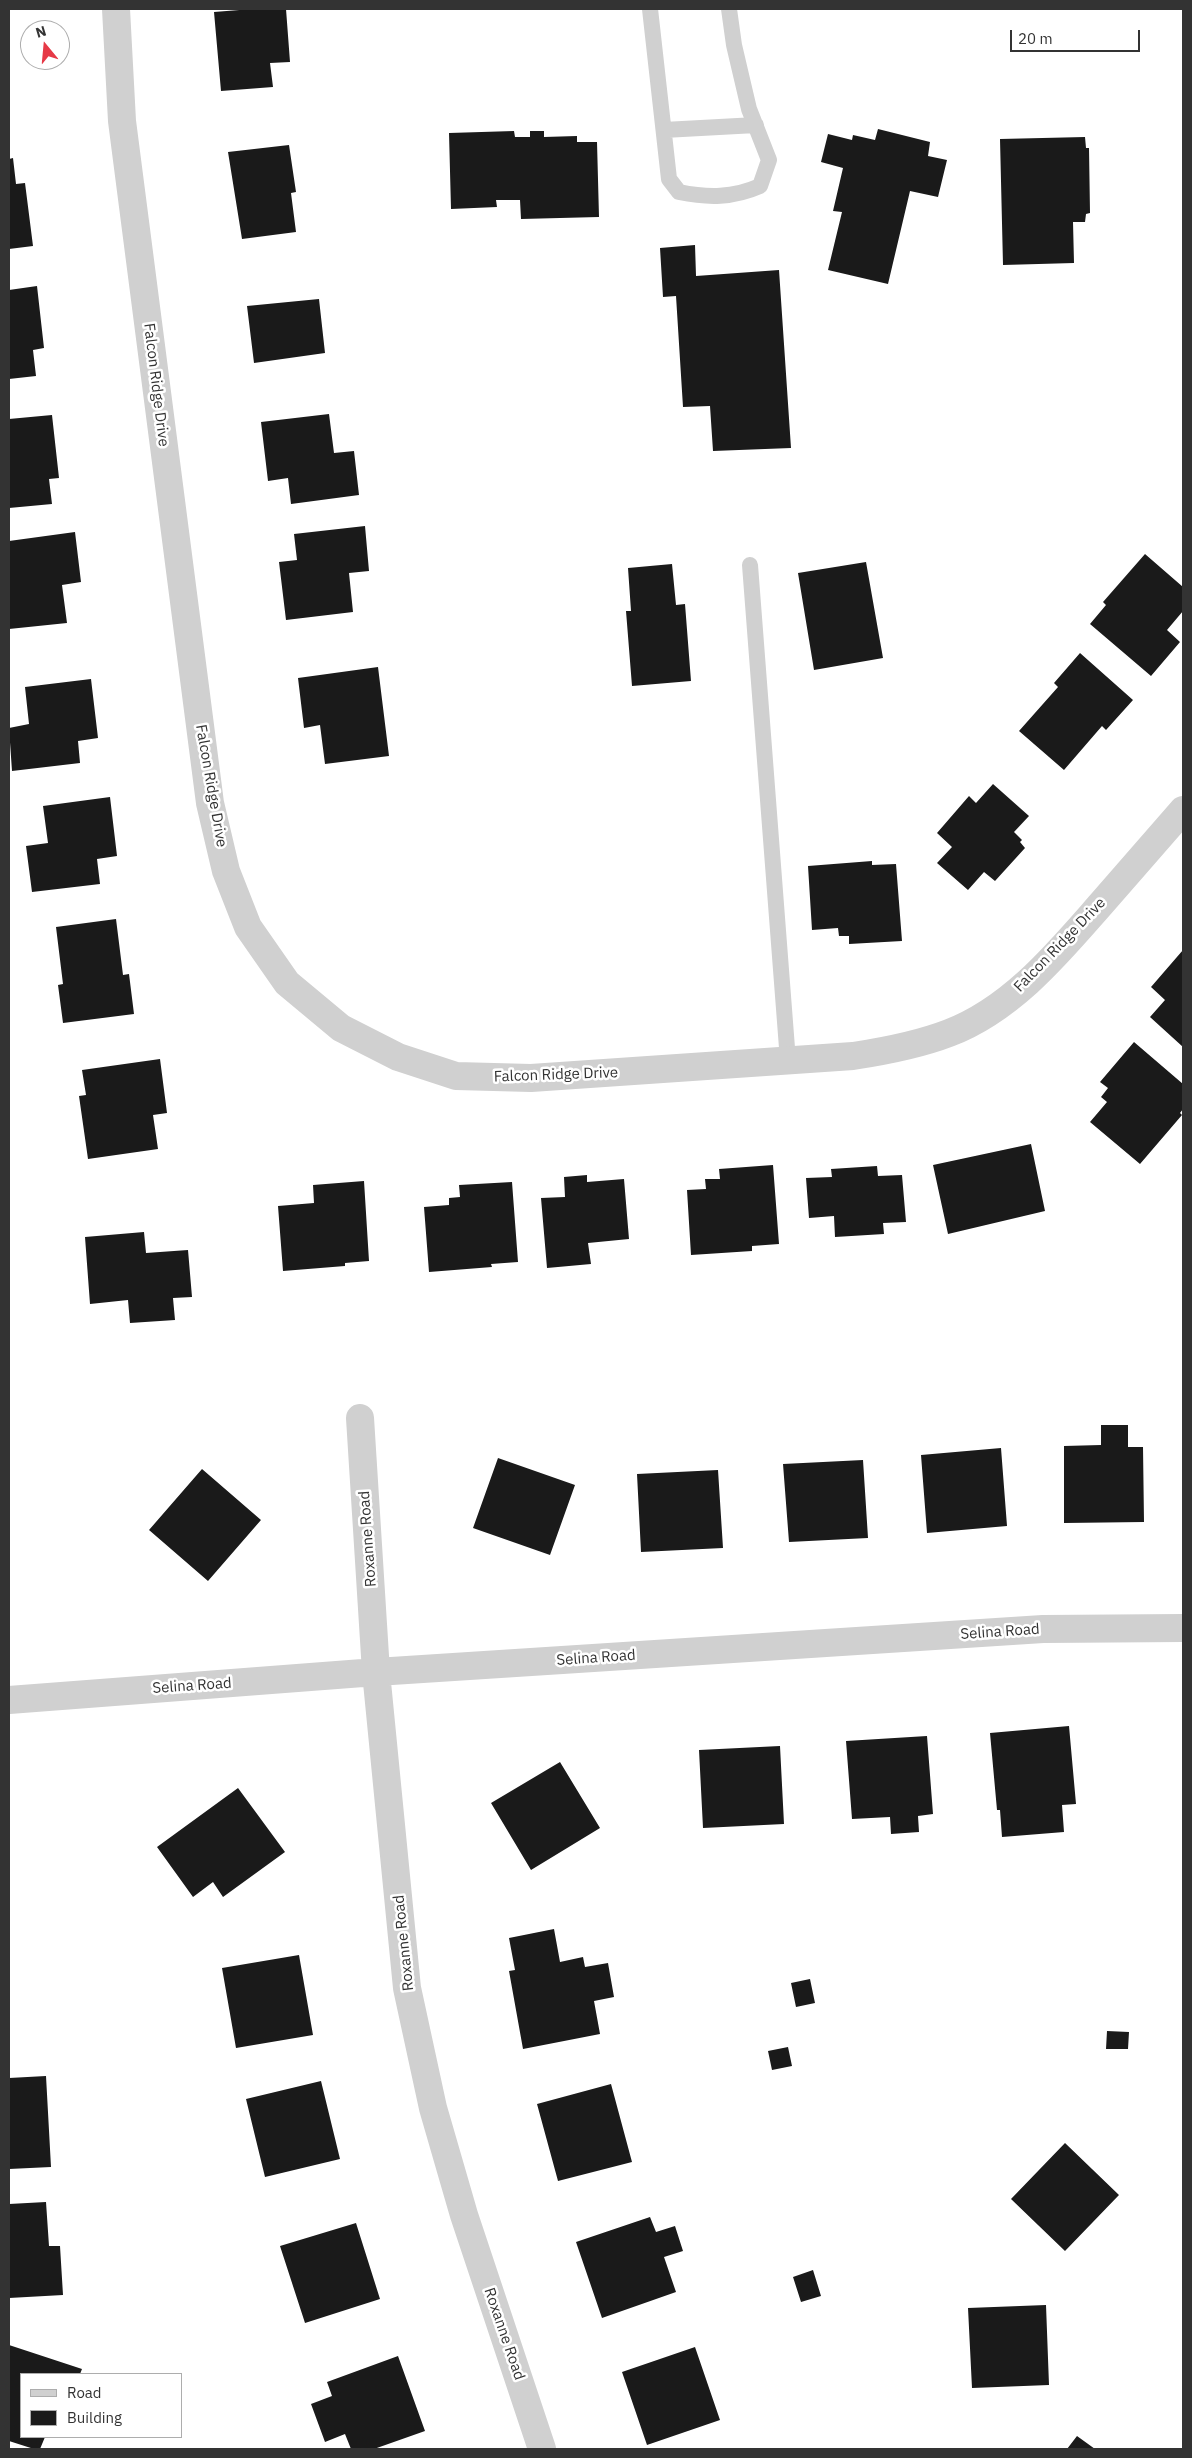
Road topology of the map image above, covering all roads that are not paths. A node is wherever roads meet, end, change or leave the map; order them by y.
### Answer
1 (116, 9) edge
2 (650, 9) edge
3 (730, 9) edge
4 (756, 125) junction
5 (664, 130) junction
6 (750, 565) dead end
7 (1183, 810) edge
8 (788, 1061) junction
9 (360, 1418) dead end
10 (1183, 1628) edge
11 (376, 1672) junction
12 (9, 1700) edge
13 (542, 2449) edge

1 - 8 street, Falcon Ridge Drive
2 - 5 lane
3 - 4 lane
4 - 5 lane
4 - 5 lane
6 - 8 lane
7 - 8 street, Falcon Ridge Drive
9 - 11 street, Roxanne Road
10 - 11 street, Selina Road
11 - 12 street, Selina Road
11 - 13 street, Roxanne Road

